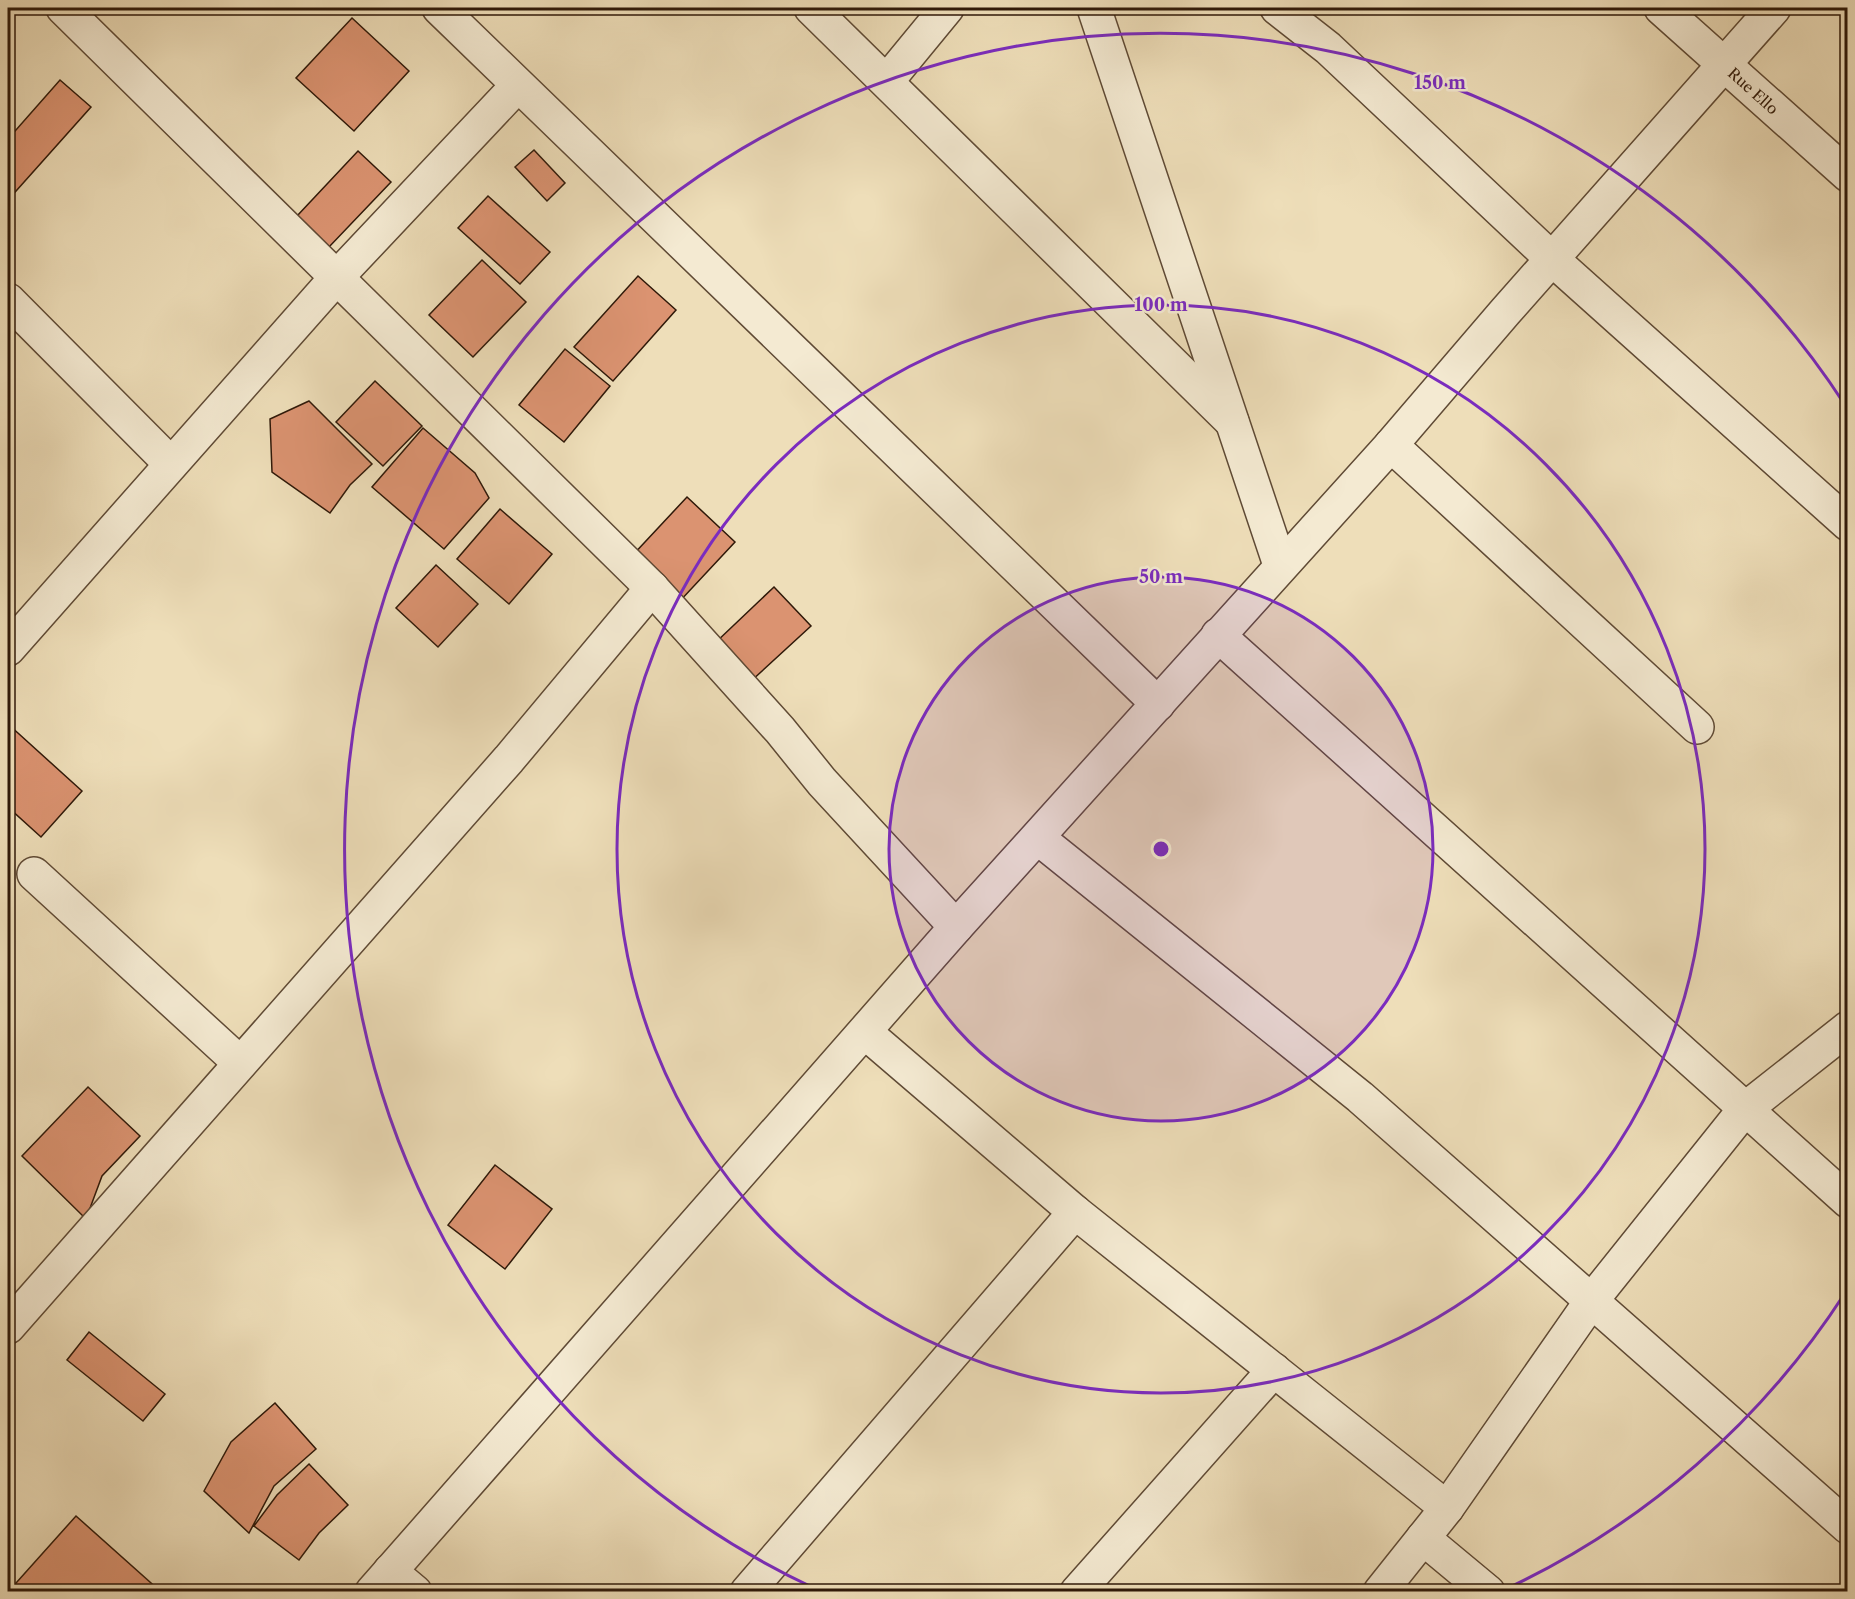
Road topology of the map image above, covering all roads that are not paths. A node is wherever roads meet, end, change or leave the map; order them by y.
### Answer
1 (63, 8) edge
2 (439, 8) edge
3 (811, 8) edge
4 (947, 8) edge
5 (1094, 8) edge
6 (1277, 8) edge
7 (1661, 8) edge
8 (1774, 8) edge
9 (1725, 63) junction
10 (887, 81) junction
11 (518, 85) junction
12 (1848, 175) edge
13 (1552, 259) junction
14 (337, 277) junction
15 (8, 300) edge
16 (1232, 422) junction
17 (1391, 445) junction
18 (171, 464) junction
19 (1848, 524) edge
20 (1280, 565) junction
21 (652, 588) junction
22 (1218, 635) junction
23 (10, 641) edge
24 (1158, 704) junction
25 (1697, 727) dead end
26 (1038, 838) junction
27 (34, 874) dead end
28 (956, 927) junction
29 (1848, 1029) edge
30 (866, 1033) junction
31 (240, 1063) junction
32 (1744, 1110) junction
33 (1848, 1201) edge
34 (1075, 1212) junction
35 (1592, 1300) junction
36 (8, 1327) edge
37 (1274, 1370) junction
38 (1447, 1508) junction
39 (1848, 1527) edge
40 (1423, 1538) junction
41 (381, 1581) edge
42 (415, 1592) edge
43 (747, 1592) edge
44 (1077, 1592) edge
45 (1380, 1592) edge
46 (1488, 1592) edge

1 - 14 street
2 - 11 street
3 - 10 street
4 - 10 street
5 - 16 street
6 - 13 street
7 - 9 street, Rue Ello
8 - 9 street
9 - 12 street, Rue Ello
9 - 13 street
10 - 16 street
11 - 14 street
11 - 24 street
13 - 17 street
13 - 19 street
14 - 18 street
14 - 21 street
15 - 18 street
16 - 20 street
17 - 20 street
17 - 25 street
18 - 23 street
20 - 22 street
21 - 28 street
21 - 31 street
22 - 24 street
22 - 32 street
24 - 26 street
26 - 28 street
26 - 35 street
27 - 31 street
28 - 30 street
29 - 32 street
30 - 34 street
30 - 41 street
31 - 36 street
32 - 33 street
32 - 35 street
34 - 37 street
34 - 43 street
35 - 38 street
35 - 39 street
37 - 38 street
37 - 44 street
38 - 40 street
40 - 45 street
40 - 46 street
41 - 42 street

